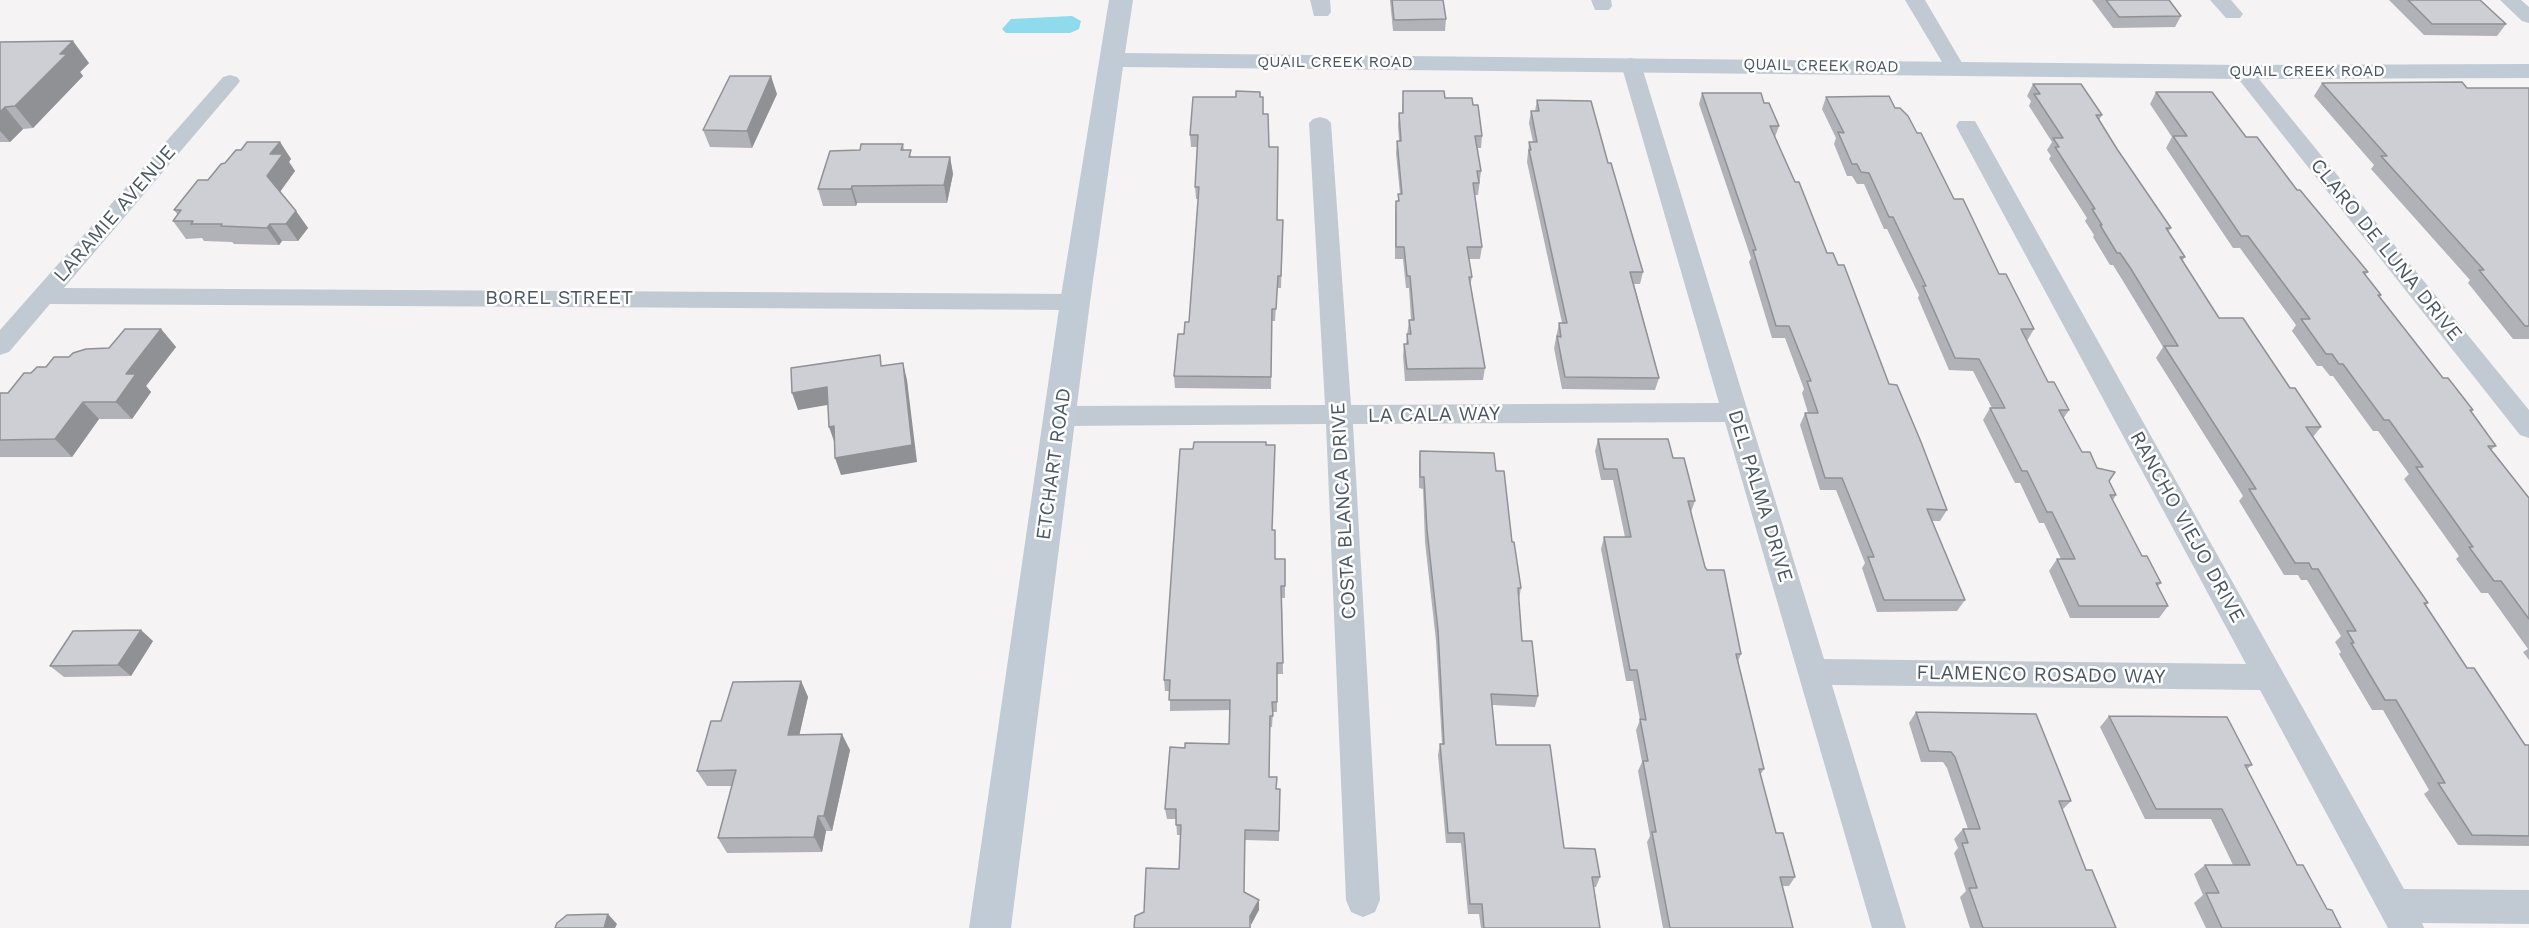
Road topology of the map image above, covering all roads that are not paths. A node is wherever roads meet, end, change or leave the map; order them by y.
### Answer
1 (1121, 0) edge
2 (1915, 0) edge
3 (2510, 0) edge
4 (2529, 17) edge
5 (1113, 60) junction
6 (1631, 64) junction
7 (1955, 68) junction
8 (2529, 71) edge
9 (2243, 72) junction
10 (230, 81) dead end
11 (1320, 123) dead end
12 (1967, 126) dead end
13 (44, 296) junction
14 (1075, 303) junction
15 (0, 346) edge
16 (1735, 412) junction
17 (1061, 416) junction
18 (1339, 416) junction
19 (2529, 428) edge
20 (1813, 672) junction
21 (2269, 677) junction
22 (1363, 900) dead end
23 (2529, 907) edge
24 (2401, 917) edge
25 (990, 928) edge
26 (1889, 928) edge

1 - 5 street, ETCHART ROAD
2 - 7 street
3 - 4 street
5 - 6 street, QUAIL CREEK ROAD
5 - 14 street, ETCHART ROAD
6 - 7 street, QUAIL CREEK ROAD
6 - 16 street, DEL PALMA DRIVE
7 - 9 street, QUAIL CREEK ROAD
8 - 9 street, QUAIL CREEK ROAD
9 - 19 street, CLARO DE LUNA DRIVE
10 - 13 street, LARAMIE AVENUE
11 - 18 street, COSTA BLANCA DRIVE
12 - 21 street, RANCHO VIEJO DRIVE
13 - 14 street, BOREL STREET
13 - 15 street, LARAMIE AVENUE
14 - 17 street, ETCHART ROAD
16 - 18 street, LA CALA WAY
16 - 20 street, DEL PALMA DRIVE
17 - 18 street, LA CALA WAY
17 - 25 street, ETCHART ROAD
18 - 22 street, COSTA BLANCA DRIVE
20 - 21 street, FLAMENCO ROSADO WAY
20 - 26 street, DEL PALMA DRIVE
21 - 24 street, RANCHO VIEJO DRIVE
23 - 24 street

